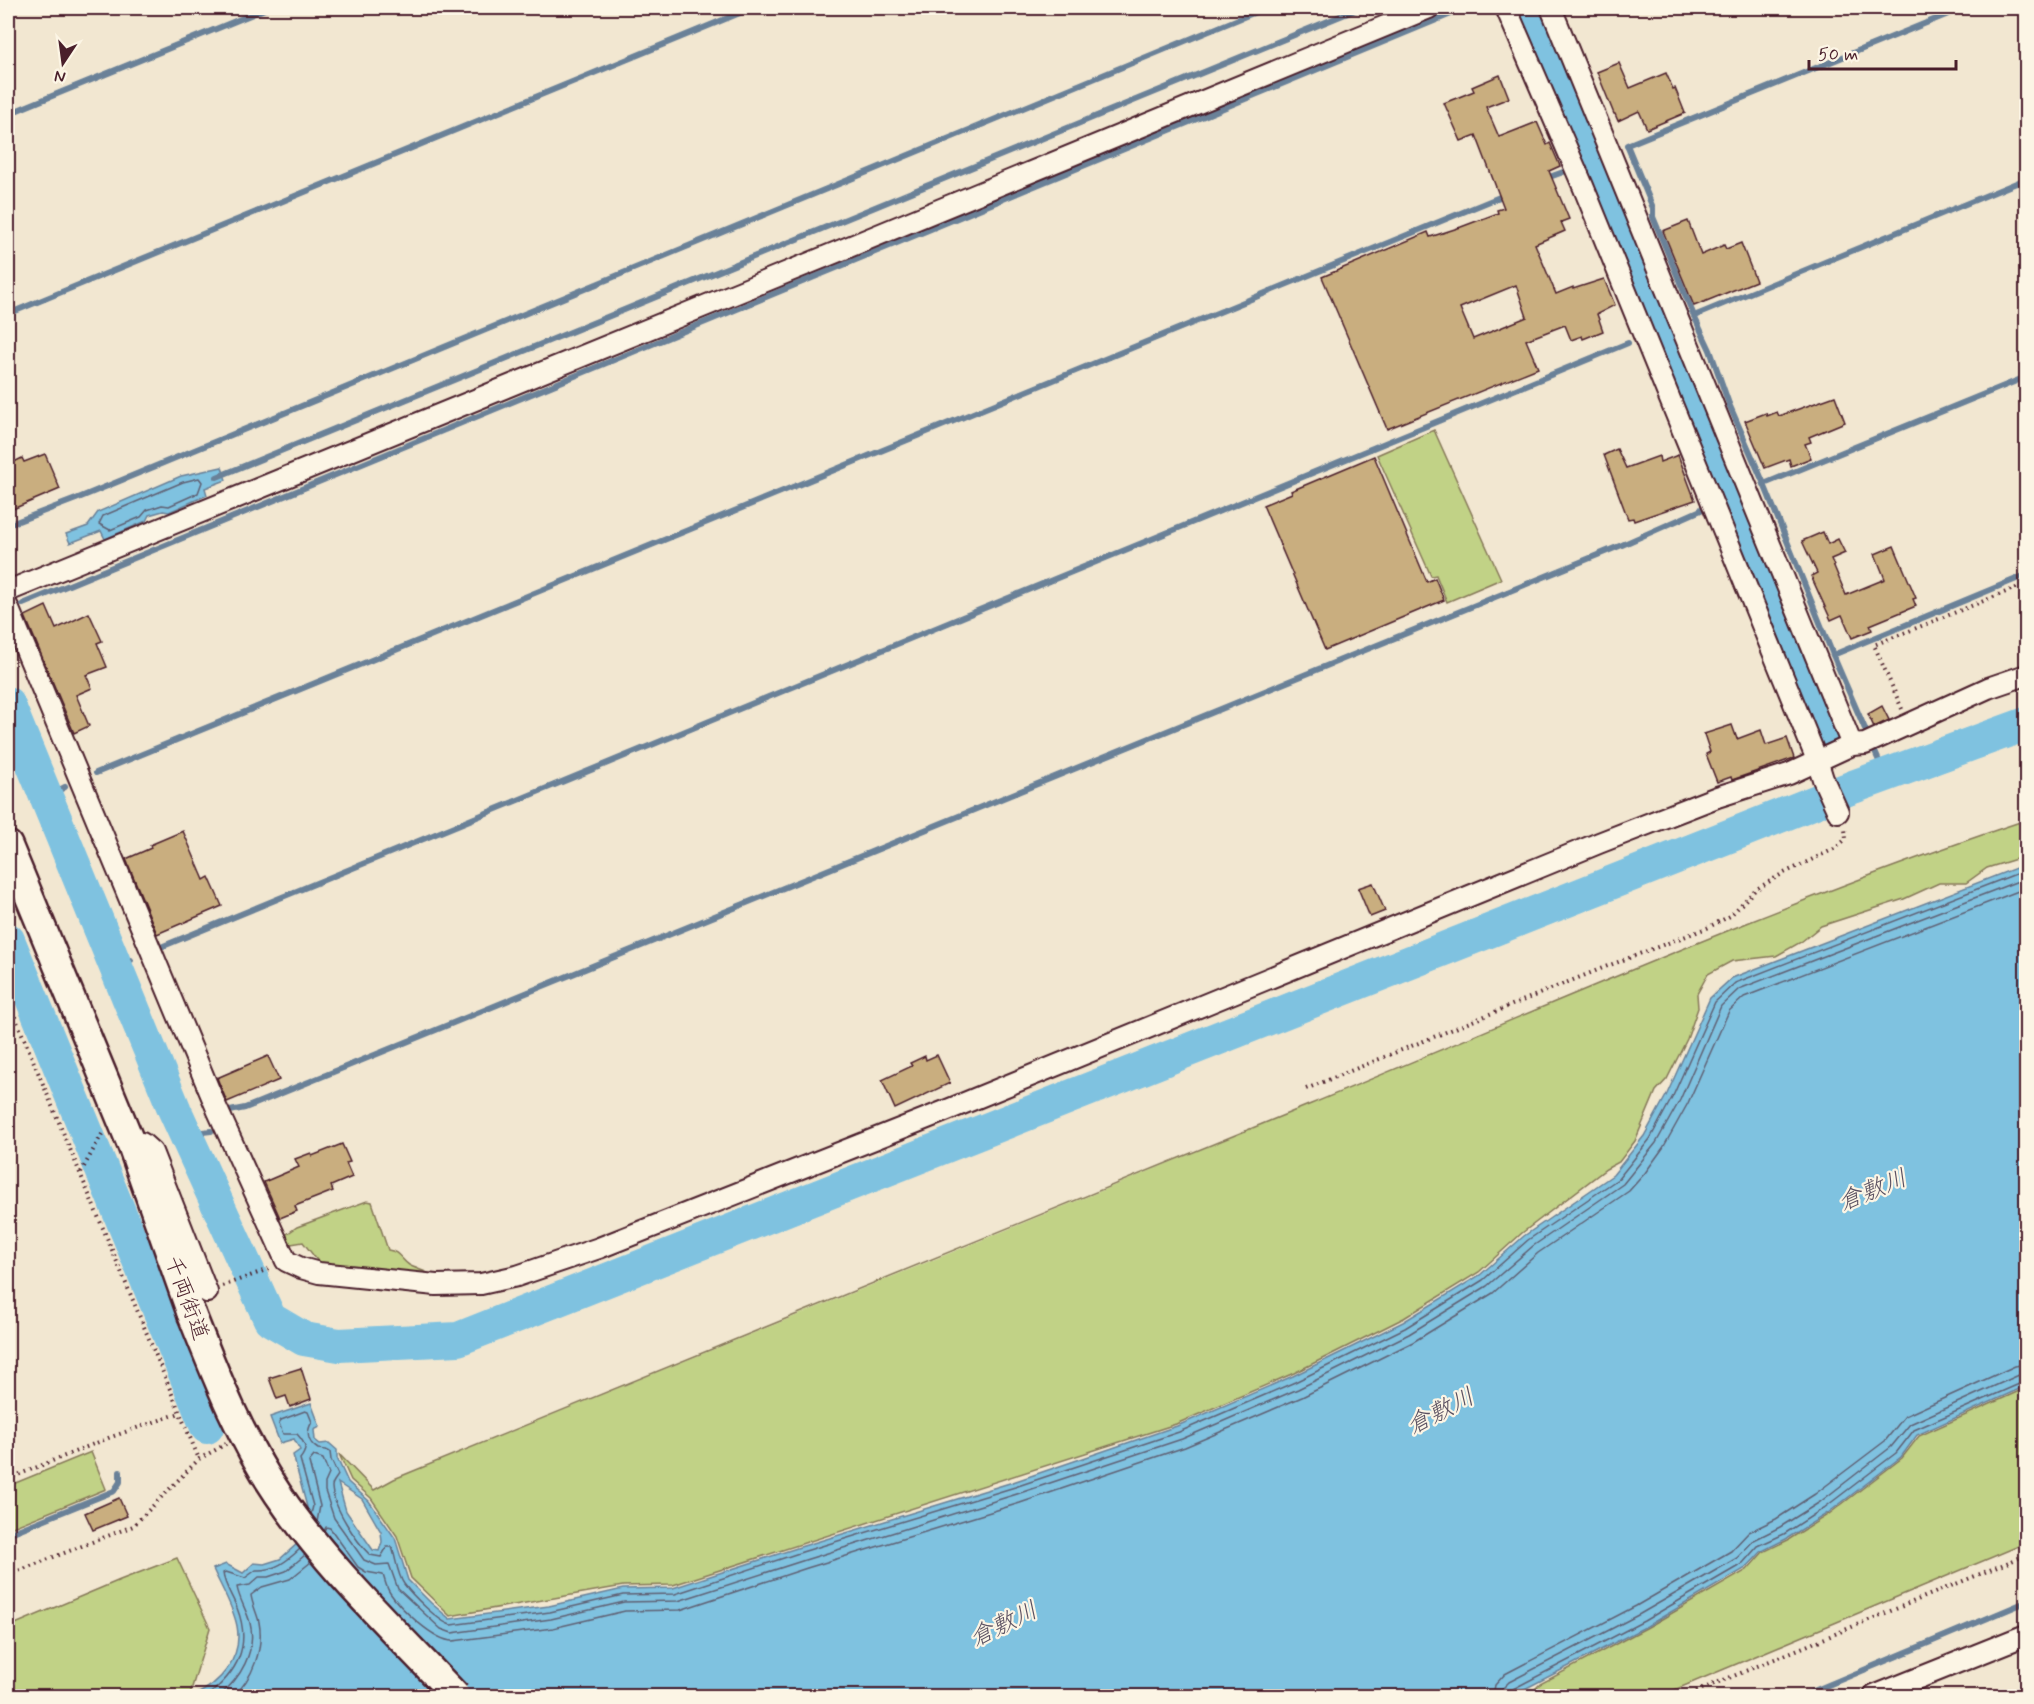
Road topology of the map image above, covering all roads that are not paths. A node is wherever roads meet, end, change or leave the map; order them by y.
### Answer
1 (1429, 8) edge
2 (1506, 8) edge
3 (1551, 8) edge
4 (8, 591) edge
5 (8, 607) edge
6 (2026, 675) edge
7 (1863, 743) junction
8 (1820, 770) junction
9 (1838, 812) road end
10 (8, 845) edge
11 (2026, 1635) edge
12 (456, 1696) edge
13 (1874, 1696) edge

1 - 4 street
2 - 8 street
3 - 7 street
5 - 8 street
6 - 7 street
7 - 8 street
8 - 9 street
10 - 12 street, 千両街道, bridge
11 - 13 street

